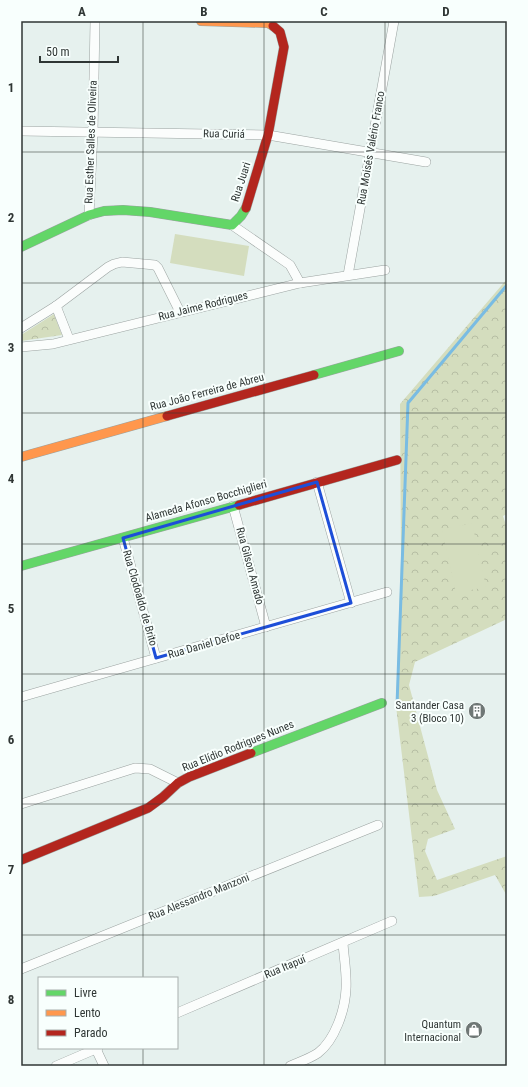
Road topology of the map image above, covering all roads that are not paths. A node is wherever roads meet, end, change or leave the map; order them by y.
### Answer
1 (95, 21) edge
2 (201, 21) edge
3 (394, 21) edge
4 (21, 132) edge
5 (93, 132) junction
6 (268, 135) junction
7 (371, 152) junction
8 (426, 162) dead end
9 (88, 216) junction
10 (232, 225) junction
11 (21, 247) edge
12 (385, 270) dead end
13 (348, 275) junction
14 (300, 283) junction
15 (56, 306) junction
16 (180, 312) junction
17 (21, 328) edge
18 (69, 339) junction
19 (21, 347) edge
20 (399, 351) dead end
21 (21, 457) edge
22 (398, 460) dead end
23 (316, 482) junction
24 (233, 506) junction
25 (123, 538) junction
26 (21, 566) edge
27 (387, 592) dead end
28 (351, 603) junction
29 (266, 627) junction
30 (156, 658) junction
31 (21, 697) edge
32 (382, 703) dead end
33 (178, 783) junction
34 (21, 804) edge
35 (378, 825) dead end
36 (21, 860) edge
37 (392, 921) dead end
38 (343, 943) junction
39 (21, 970) edge
40 (178, 1013) edge
41 (95, 1049) edge
42 (97, 1049) edge
43 (56, 1066) edge
44 (104, 1066) edge
45 (290, 1066) edge

1 - 5 street, Rua Esther Salles de Oliveira
2 - 6 street, Rua Juari
3 - 7 street, Rua Moisés Valério Franco
4 - 5 street, Rua Curiá
5 - 6 street, Rua Curiá
5 - 9 street, Rua Esther Salles de Oliveira
6 - 7 street, Rua Curiá
6 - 10 street, Rua Juari
7 - 8 street, Rua Curiá
7 - 13 street, Rua Moisés Valério Franco
9 - 10 street
9 - 11 street
10 - 14 street
12 - 13 street, Rua Jaime Rodrigues
13 - 14 street, Rua Jaime Rodrigues
14 - 16 street, Rua Jaime Rodrigues
15 - 16 street
15 - 17 street
15 - 18 street
16 - 18 street, Rua Jaime Rodrigues
18 - 19 street, Rua Jaime Rodrigues
20 - 21 street, Rua João Ferreira de Abreu
22 - 23 street, Alameda Afonso Bocchiglieri
23 - 24 street, Alameda Afonso Bocchiglieri
23 - 28 street
24 - 25 street, Alameda Afonso Bocchiglieri
24 - 29 street, Rua Gilson Amado
25 - 26 street, Alameda Afonso Bocchiglieri
25 - 30 street, Rua Clodoaldo de Brito
27 - 28 street, Rua Daniel Defoe
28 - 29 street, Rua Daniel Defoe
29 - 30 street, Rua Daniel Defoe
30 - 31 street, Rua Daniel Defoe
32 - 33 street, Rua Elídio Rodrigues Nunes
33 - 34 street
33 - 36 street, Rua Elídio Rodrigues Nunes
35 - 39 street, Rua Alessandro Manzoni
37 - 38 street, Rua Itapuí
38 - 40 street, Rua Itapuí
38 - 45 street
41 - 43 street
42 - 44 street

